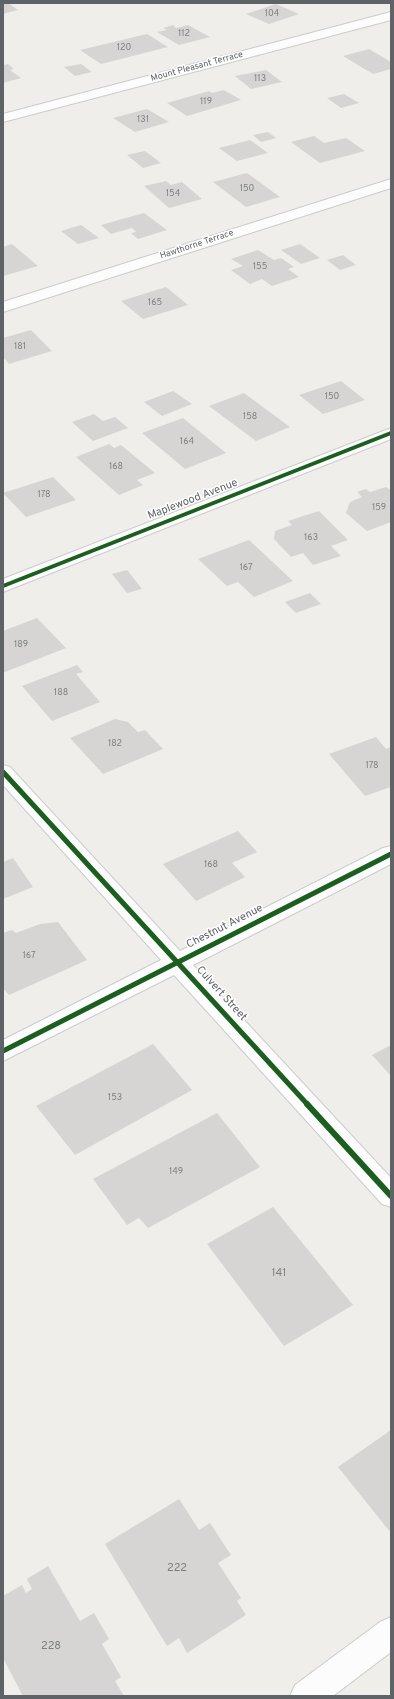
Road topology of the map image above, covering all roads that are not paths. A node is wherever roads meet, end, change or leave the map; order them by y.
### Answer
1 (391, 16) edge
2 (373, 21) junction
3 (391, 30) edge
4 (3, 118) edge
5 (391, 183) edge
6 (3, 307) edge
7 (391, 433) edge
8 (3, 586) edge
9 (3, 772) edge
10 (391, 854) edge
11 (179, 962) junction
12 (3, 1051) edge
13 (391, 1196) edge
14 (391, 1633) edge
15 (306, 1696) edge

1 - 2 street, Mount Pleasant Terrace
2 - 3 street
2 - 4 street, Mount Pleasant Terrace
5 - 6 street, Hawthorne Terrace
7 - 8 street, Maplewood Avenue
9 - 11 street, Culvert Street
10 - 11 street, Chestnut Avenue
11 - 12 street, Chestnut Avenue
11 - 13 street, Culvert Street
14 - 15 street

